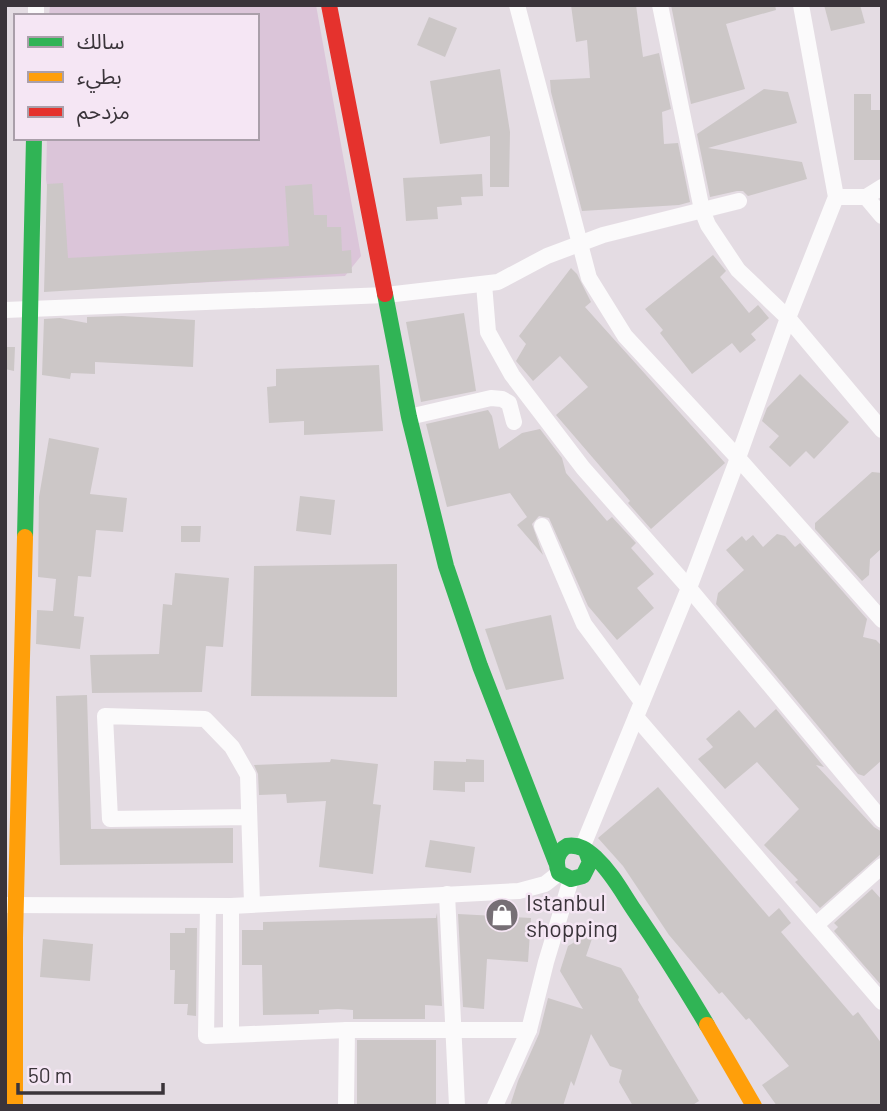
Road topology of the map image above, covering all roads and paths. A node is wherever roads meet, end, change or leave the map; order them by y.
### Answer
1 (329, 5) edge
2 (517, 5) edge
3 (660, 5) edge
4 (801, 5) edge
5 (34, 140) edge
6 (882, 187) edge
7 (836, 197) junction
8 (866, 197) junction
9 (739, 201) dead end
10 (702, 210) junction
11 (882, 216) edge
12 (579, 244) junction
13 (484, 284) junction
14 (386, 295) junction
15 (32, 309) junction
16 (5, 310) edge
17 (788, 318) junction
18 (409, 417) junction
19 (514, 422) dead end
20 (882, 429) edge
21 (738, 458) junction
22 (542, 526) dead end
23 (689, 587) junction
24 (882, 620) edge
25 (639, 709) junction
26 (527, 784) junction
27 (249, 817) junction
28 (882, 820) edge
29 (575, 841) junction
30 (882, 866) edge
31 (577, 877) junction
32 (447, 894) junction
33 (252, 904) junction
34 (11, 905) edge
35 (208, 906) junction
36 (231, 906) junction
37 (633, 908) junction
38 (816, 925) junction
39 (882, 1002) edge
40 (347, 1030) junction
41 (529, 1030) junction
42 (454, 1032) junction
43 (231, 1034) junction
44 (15, 1106) edge
45 (346, 1106) edge
46 (457, 1106) edge
47 (495, 1106) edge
48 (754, 1106) edge

1 - 14 main road
2 - 12 street
3 - 10 street
4 - 7 street
5 - 15 main road
6 - 8 street
7 - 8 street
7 - 17 street
8 - 11 street
9 - 10 street
10 - 12 street
10 - 17 street
12 - 13 street
12 - 21 street
13 - 14 street
13 - 23 street
14 - 15 street
14 - 18 main road
15 - 16 street
15 - 34 main road
17 - 20 street
17 - 21 street
18 - 19 street
18 - 26 main road
21 - 23 street
21 - 24 street
22 - 25 street
23 - 25 street
23 - 28 street
25 - 29 street
25 - 38 street
26 - 29 main road
26 - 31 main road
27 - 27 street
27 - 33 street
29 - 31 main road
29 - 31 main road
29 - 37 main road
30 - 38 street
31 - 32 street
31 - 37 main road
31 - 41 street
32 - 33 street
32 - 42 street
33 - 36 street
34 - 35 street
34 - 44 main road
35 - 36 street
35 - 43 street
36 - 43 street
37 - 48 main road
38 - 39 street
40 - 42 street
40 - 43 street
40 - 45 street
41 - 42 street
41 - 47 street
42 - 46 street

